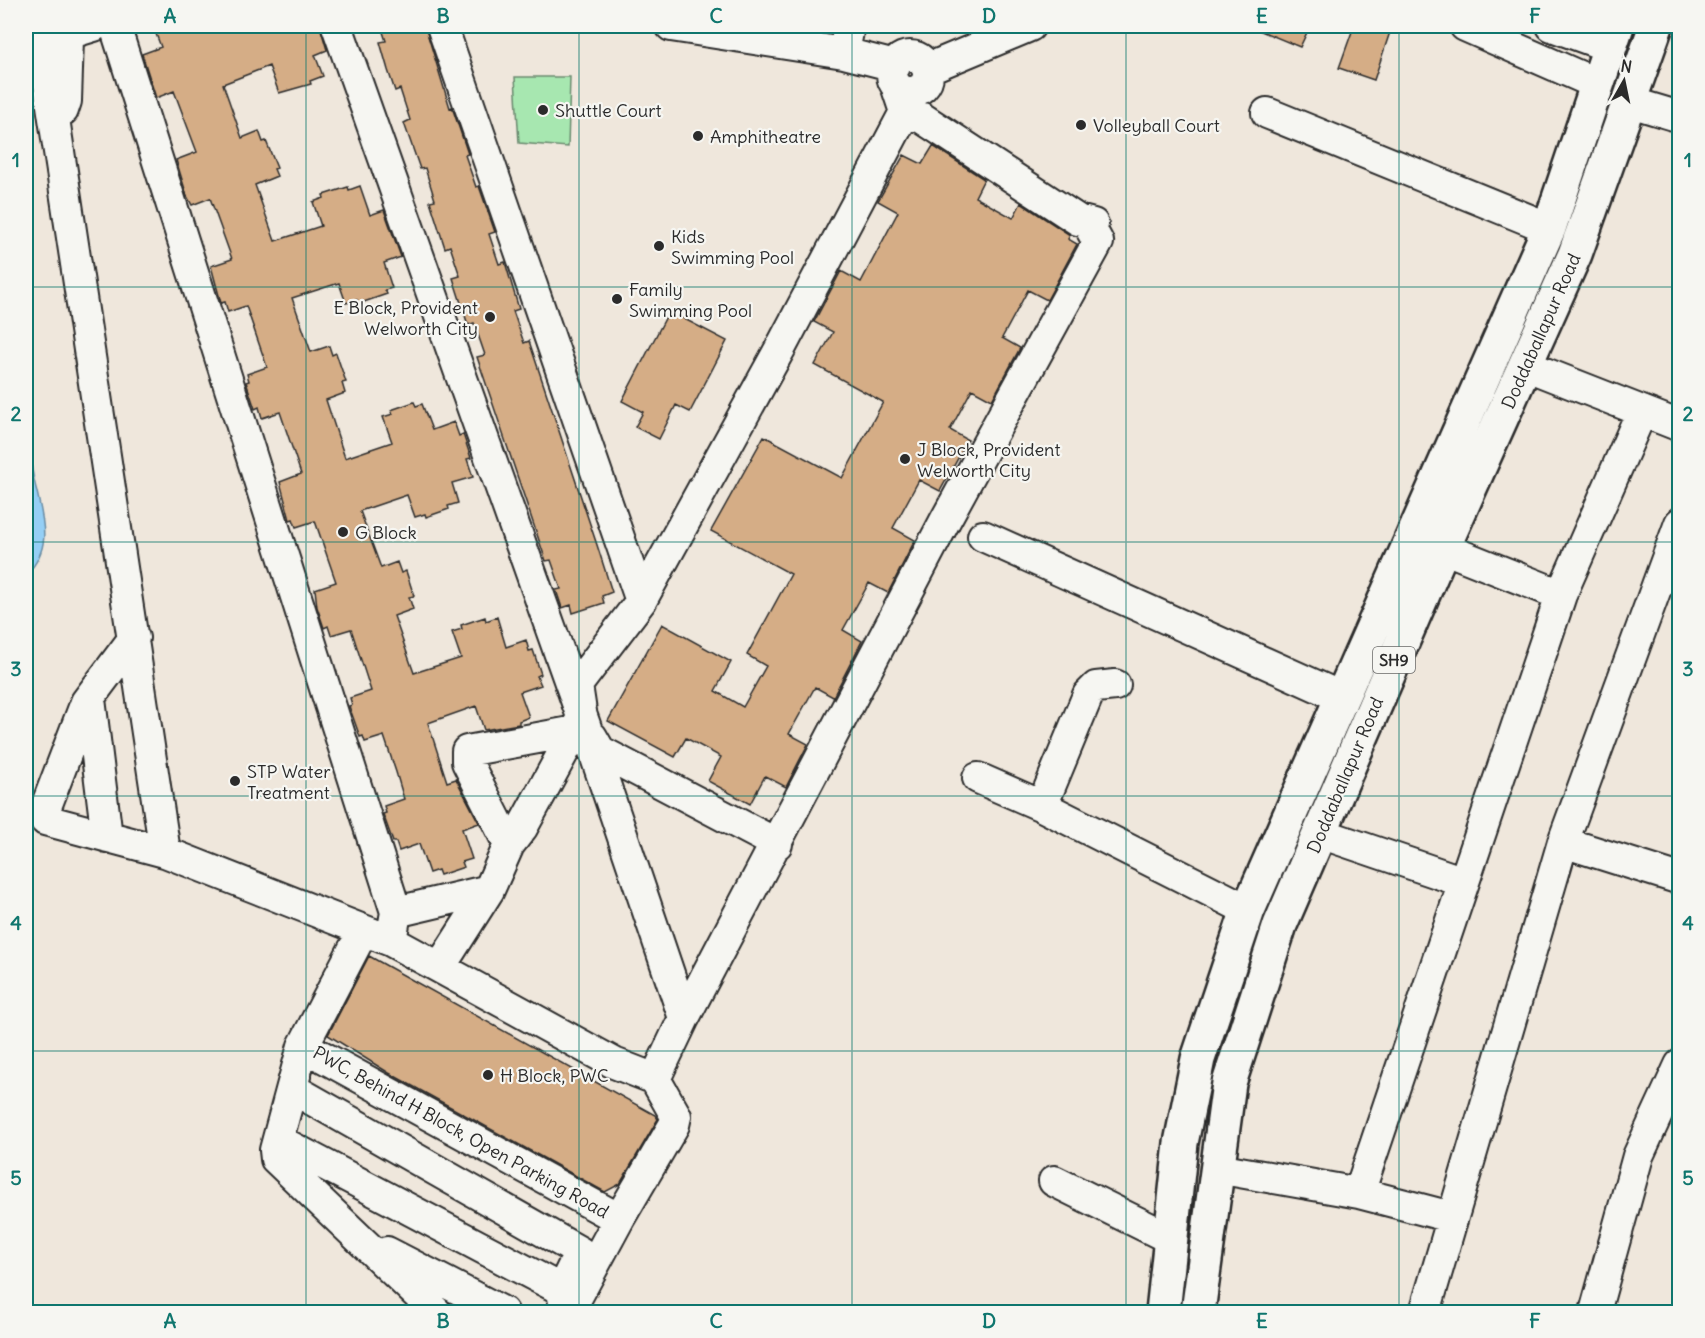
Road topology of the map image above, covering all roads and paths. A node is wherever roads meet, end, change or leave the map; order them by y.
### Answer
1 (40, 26) edge
2 (94, 26) edge
3 (115, 26) edge
4 (337, 26) edge
5 (359, 26) edge
6 (442, 26) edge
7 (671, 26) edge
8 (1030, 26) edge
9 (1465, 26) edge
10 (1552, 26) edge
11 (1656, 26) edge
12 (1613, 36) edge
13 (840, 39) edge
14 (1597, 84) junction
15 (899, 87) junction
16 (1630, 102) junction
17 (1267, 113) dead end
18 (1680, 117) edge
19 (55, 125) junction
20 (1549, 228) junction
21 (1527, 366) junction
22 (1642, 411) junction
23 (1680, 426) edge
24 (1680, 523) edge
25 (983, 536) dead end
26 (1443, 548) junction
27 (1561, 595) junction
28 (641, 602) junction
29 (134, 638) junction
30 (577, 685) junction
31 (1115, 685) dead end
32 (90, 696) junction
33 (1341, 697) junction
34 (581, 725) junction
35 (978, 778) dead end
36 (1042, 806) junction
37 (1320, 833) junction
38 (107, 837) junction
39 (1563, 842) junction
40 (777, 843) junction
41 (509, 845) junction
42 (165, 852) junction
43 (1680, 879) edge
44 (1464, 882) junction
45 (489, 890) junction
46 (1248, 910) junction
47 (383, 928) junction
48 (440, 967) junction
49 (684, 1018) junction
50 (303, 1046) junction
51 (1680, 1065) edge
52 (654, 1079) junction
53 (293, 1089) junction
54 (278, 1140) junction
55 (1217, 1168) junction
56 (1054, 1181) dead end
57 (1359, 1193) junction
58 (1451, 1216) junction
59 (619, 1219) junction
60 (358, 1236) junction
61 (1171, 1239) junction
62 (561, 1302) edge
63 (436, 1312) edge
64 (503, 1312) edge
65 (1163, 1312) edge
66 (1198, 1312) edge
67 (1425, 1312) edge
68 (1595, 1312) edge

1 - 19 street
2 - 19 street
3 - 47 street
4 - 34 street
5 - 30 street
6 - 28 street
7 - 13 street
8 - 15 street
9 - 14 street
10 - 12 street
11 - 16 main road, Doddaballapur Road / SH9
12 - 14 main road, Doddaballapur Road / SH9
13 - 15 street
14 - 20 main road, Doddaballapur Road / SH9
15 - 28 street
15 - 40 street
16 - 18 street
16 - 21 main road, Doddaballapur Road / SH9
17 - 20 street
19 - 29 street
20 - 33 main road, Doddaballapur Road / SH9
21 - 22 street
21 - 26 main road, Doddaballapur Road / SH9
22 - 23 street
22 - 27 street
24 - 39 street
25 - 33 street
26 - 27 street
26 - 37 main road, Doddaballapur Road / SH9
27 - 44 street
28 - 30 street
29 - 32 street
29 - 42 street
30 - 34 street
31 - 36 street
32 - 38 street
32 - 38 street
33 - 46 main road, Doddaballapur Road / SH9
34 - 40 street
34 - 41 street
34 - 41 street
34 - 49 street
35 - 36 street
36 - 46 street
37 - 44 street
37 - 55 main road, Doddaballapur Road / SH9
38 - 42 street
39 - 43 street
39 - 58 street
40 - 49 street
41 - 45 street
42 - 47 street
44 - 57 street
45 - 47 street
45 - 48 street
46 - 61 main road, Doddaballapur Road / SH9
47 - 48 street
47 - 50 street
48 - 52 street
49 - 52 street
50 - 53 street
50 - 59 street, PWC, Behind H Block, Open Parking Road
51 - 68 street
52 - 59 street
53 - 54 street
53 - 62 street
54 - 60 street
54 - 62 street
55 - 57 street
55 - 66 main road, Doddaballapur Road / SH9
56 - 61 street
57 - 58 street
58 - 67 street
59 - 62 street
60 - 63 street
60 - 64 street
61 - 65 main road, Doddaballapur Road / SH9

